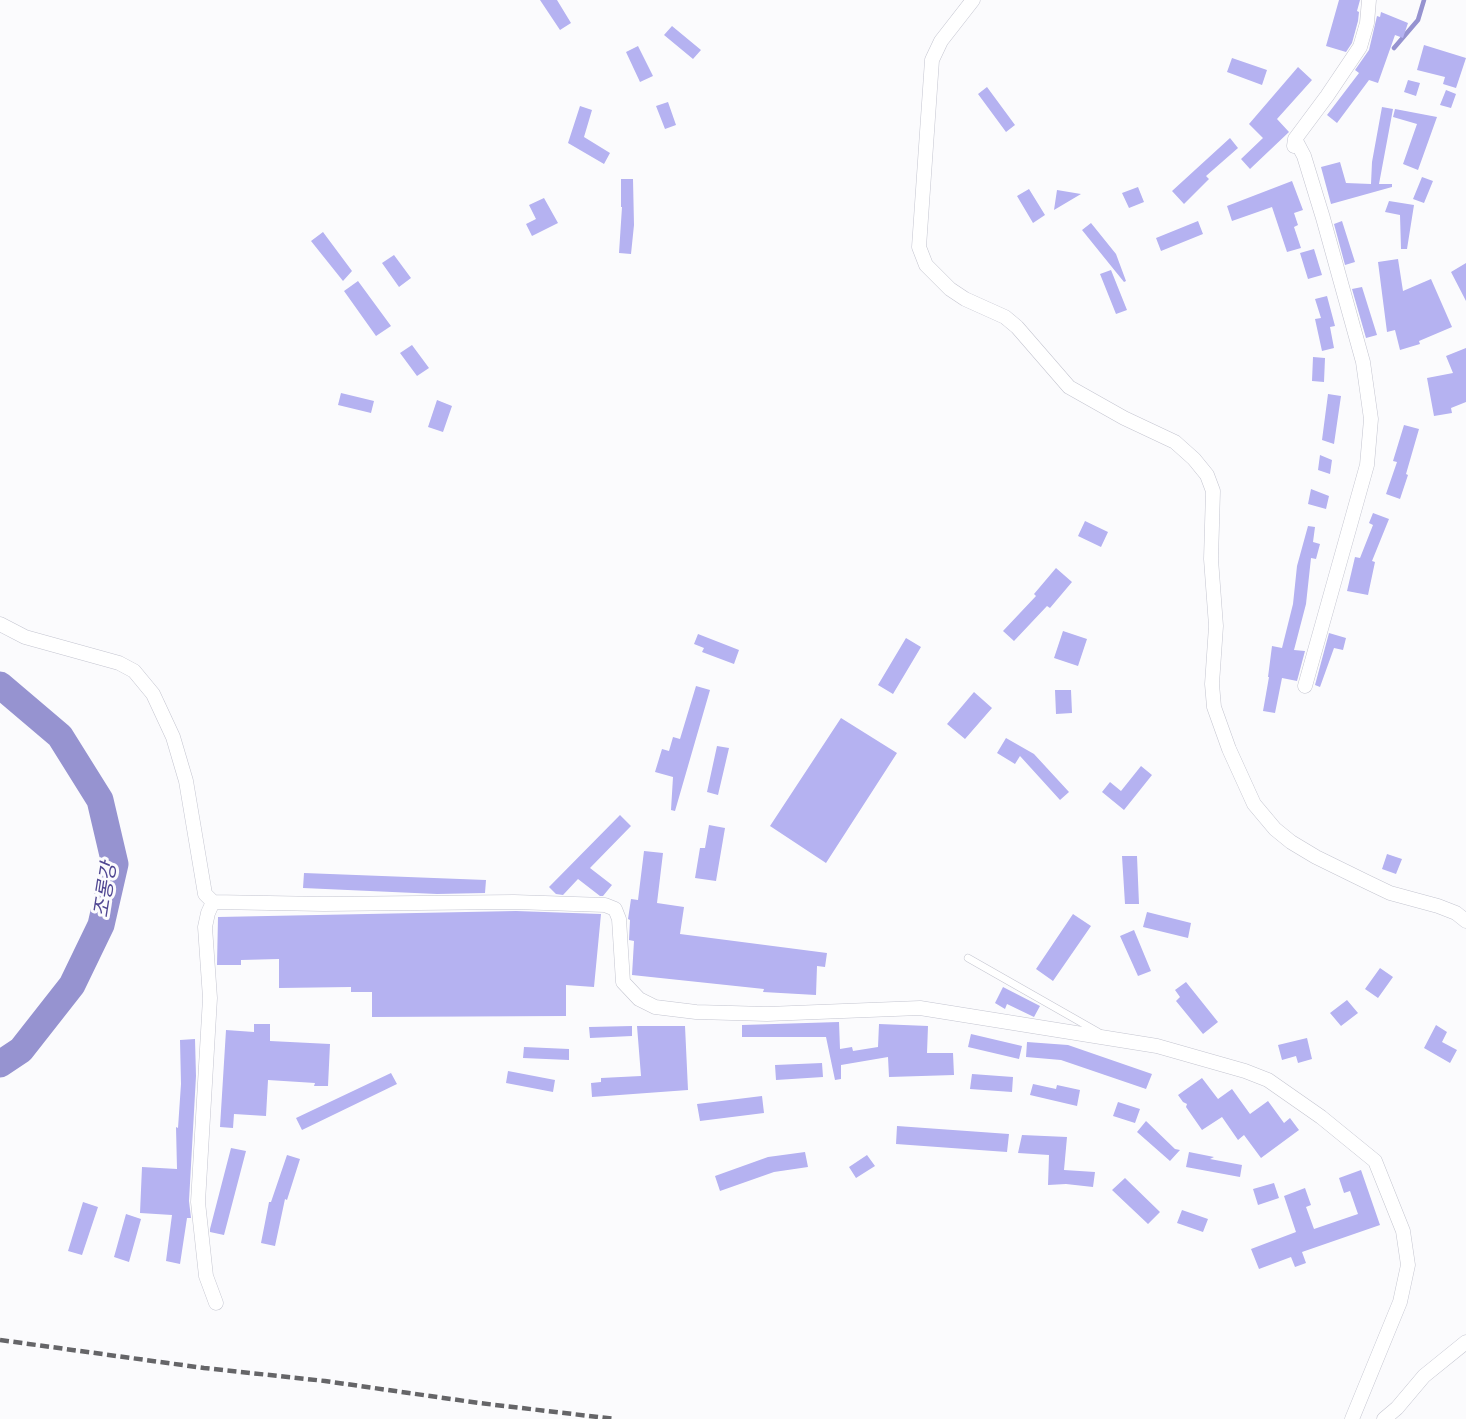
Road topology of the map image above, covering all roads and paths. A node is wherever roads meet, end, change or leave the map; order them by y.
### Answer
1 (973, 0) edge
2 (1370, 0) edge
3 (1295, 139) junction
4 (1293, 154) dead end
5 (0, 624) edge
6 (1305, 686) dead end
7 (213, 902) junction
8 (1466, 921) edge
9 (968, 958) dead end
10 (1105, 1037) junction
11 (216, 1303) dead end
12 (1466, 1342) edge
13 (1352, 1419) edge
14 (1384, 1419) edge

1 - 8 street
2 - 3 street
3 - 4 street
3 - 6 street
5 - 7 street
7 - 10 street
7 - 11 street
9 - 10 lane
10 - 13 street
12 - 14 street

